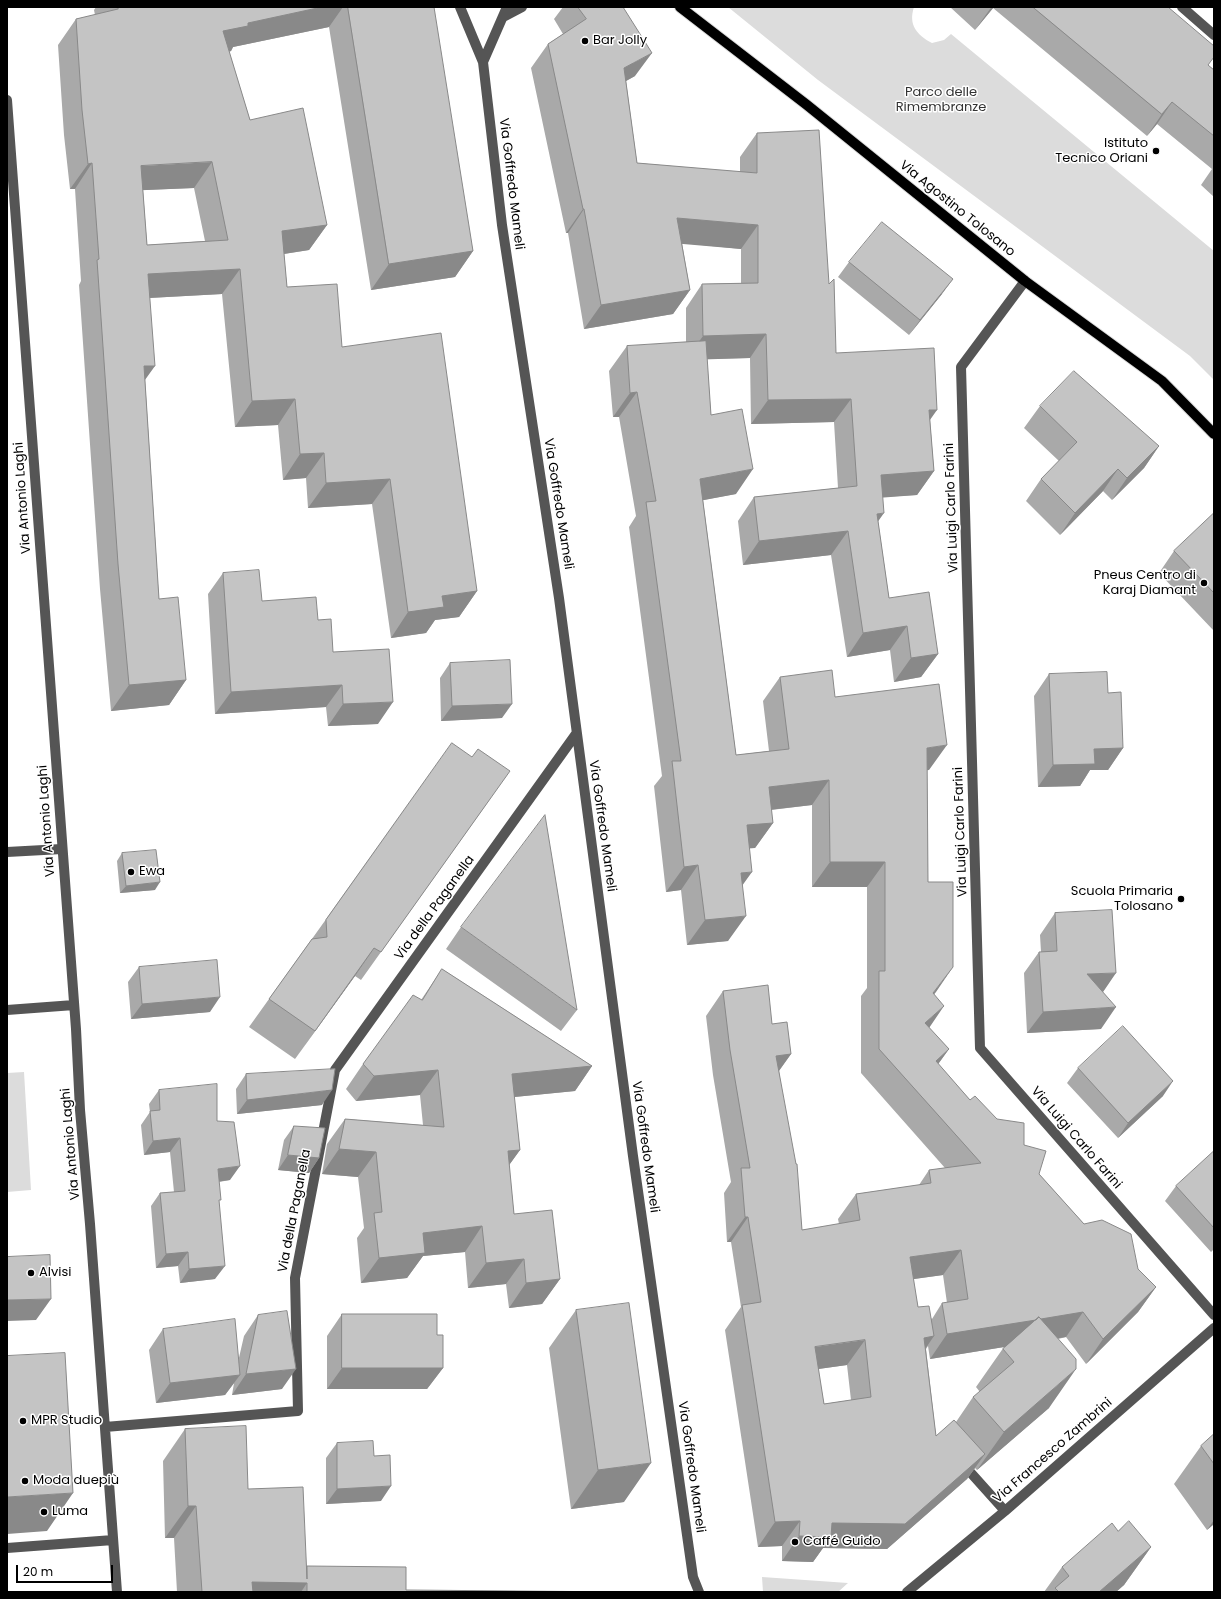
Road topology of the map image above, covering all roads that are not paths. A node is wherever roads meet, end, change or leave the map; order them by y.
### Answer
1 (460, 7) edge
2 (507, 7) edge
3 (522, 7) edge
4 (680, 7) edge
5 (1182, 7) edge
6 (503, 12) edge
7 (1214, 35) edge
8 (483, 62) junction
9 (7, 100) edge
10 (1025, 281) junction
11 (1214, 434) edge
12 (576, 734) junction
13 (62, 849) junction
14 (7, 852) edge
15 (74, 1006) junction
16 (7, 1010) edge
17 (1214, 1315) edge
18 (1214, 1328) edge
19 (105, 1427) junction
20 (957, 1458) edge
21 (1005, 1511) junction
22 (114, 1540) junction
23 (7, 1548) edge
24 (117, 1592) edge
25 (699, 1592) edge
26 (907, 1592) edge

1 - 8 street, Via Goffredo Mameli
2 - 6 street
3 - 6 street
4 - 10 main road, Via Agostino Tolosano
5 - 7 street
6 - 8 street
8 - 12 street, Via Goffredo Mameli
9 - 13 street, Via Antonio Laghi
10 - 11 main road, Via Agostino Tolosano
10 - 17 street, Via Luigi Carlo Farini
12 - 19 street, Via della Paganella
12 - 25 street, Via Goffredo Mameli
13 - 14 street
13 - 15 street, Via Antonio Laghi
15 - 16 street
15 - 19 street, Via Antonio Laghi
18 - 21 street, Via Francesco Zambrini
19 - 22 street, Via Antonio Laghi
20 - 21 street
21 - 26 street, Via Francesco Zambrini
22 - 23 street
22 - 24 street, Via Antonio Laghi

